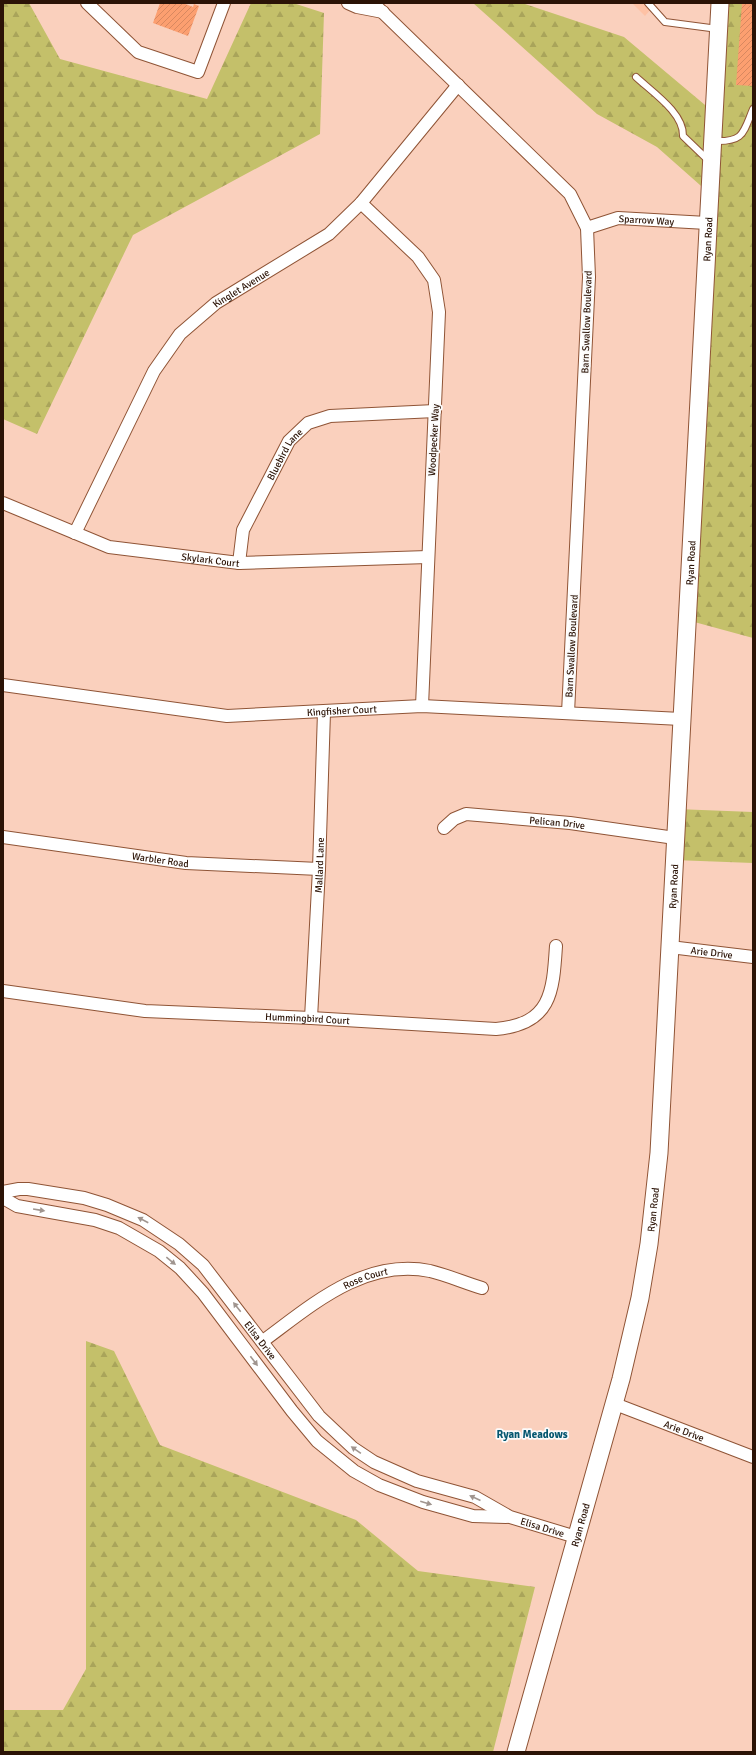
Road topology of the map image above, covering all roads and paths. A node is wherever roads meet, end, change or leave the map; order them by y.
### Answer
1 (87, 3) edge
2 (224, 3) edge
3 (348, 3) edge
4 (373, 3) edge
5 (648, 3) edge
6 (720, 3) edge
7 (384, 13) junction
8 (718, 29) junction
9 (636, 77) dead end
10 (458, 85) junction
11 (753, 108) edge
12 (713, 141) junction
13 (712, 164) junction
14 (361, 203) junction
15 (707, 223) junction
16 (587, 228) junction
17 (435, 411) junction
18 (3, 503) edge
19 (75, 533) junction
20 (428, 557) junction
21 (239, 563) junction
22 (3, 686) edge
23 (422, 706) junction
24 (324, 712) junction
25 (568, 713) junction
26 (681, 720) junction
27 (444, 828) dead end
28 (3, 837) edge
29 (675, 838) junction
30 (319, 869) junction
31 (556, 946) dead end
32 (670, 948) junction
33 (753, 957) edge
34 (3, 991) edge
35 (311, 1018) junction
36 (3, 1192) edge
37 (3, 1198) edge
38 (125, 1211) junction
39 (119, 1228) junction
40 (203, 1264) junction
41 (189, 1278) junction
42 (482, 1288) dead end
43 (263, 1341) junction
44 (615, 1404) junction
45 (326, 1424) junction
46 (313, 1437) junction
47 (753, 1457) edge
48 (406, 1476) junction
49 (398, 1494) junction
50 (510, 1517) junction
51 (576, 1537) junction
52 (516, 1752) edge

1 - 2 street
3 - 7 street
4 - 7 street, Barn Swallow Boulevard
5 - 8 lane
6 - 8 street, Ryan Road
7 - 10 street, Barn Swallow Boulevard
8 - 12 street, Ryan Road
9 - 13 lane
10 - 14 street, Kinglet Avenue
10 - 16 street, Barn Swallow Boulevard
11 - 12 lane
12 - 13 street, Ryan Road
13 - 15 street, Ryan Road
14 - 17 street, Woodpecker Way
14 - 19 street, Kinglet Avenue
15 - 16 street, Sparrow Way
15 - 26 street, Ryan Road
16 - 25 street, Barn Swallow Boulevard
17 - 20 street, Woodpecker Way
17 - 21 street, Bluebird Lane
18 - 19 street, Skylark Court
19 - 21 street, Skylark Court
20 - 21 street, Skylark Court
20 - 23 street, Woodpecker Way
22 - 24 street, Kingfisher Court
23 - 24 street, Kingfisher Court
23 - 25 street, Kingfisher Court
24 - 30 street, Mallard Lane
25 - 26 street, Kingfisher Court
26 - 29 street, Ryan Road
27 - 29 street, Pelican Drive
28 - 30 street, Warbler Road
29 - 32 street, Ryan Road
30 - 35 street, Mallard Lane
31 - 35 street, Hummingbird Court
32 - 33 street, Arie Drive
32 - 44 street, Ryan Road
34 - 35 street, Hummingbird Court
36 - 38 street, Elisa Drive
37 -> 39 street, Elisa Drive
38 - 39 street
40 -> 38 street, Elisa Drive
39 -> 41 street, Elisa Drive
40 - 41 street
43 -> 40 street, Elisa Drive
41 -> 46 street, Elisa Drive
42 - 43 street, Rose Court
43 - 45 street, Elisa Drive
44 - 47 street, Arie Drive
44 - 51 street, Ryan Road
45 - 46 street
48 -> 45 street, Elisa Drive
46 - 49 street, Elisa Drive
48 - 49 street
50 -> 48 street, Elisa Drive
49 -> 50 street, Elisa Drive
50 - 51 street, Elisa Drive
51 - 52 street, Ryan Road

